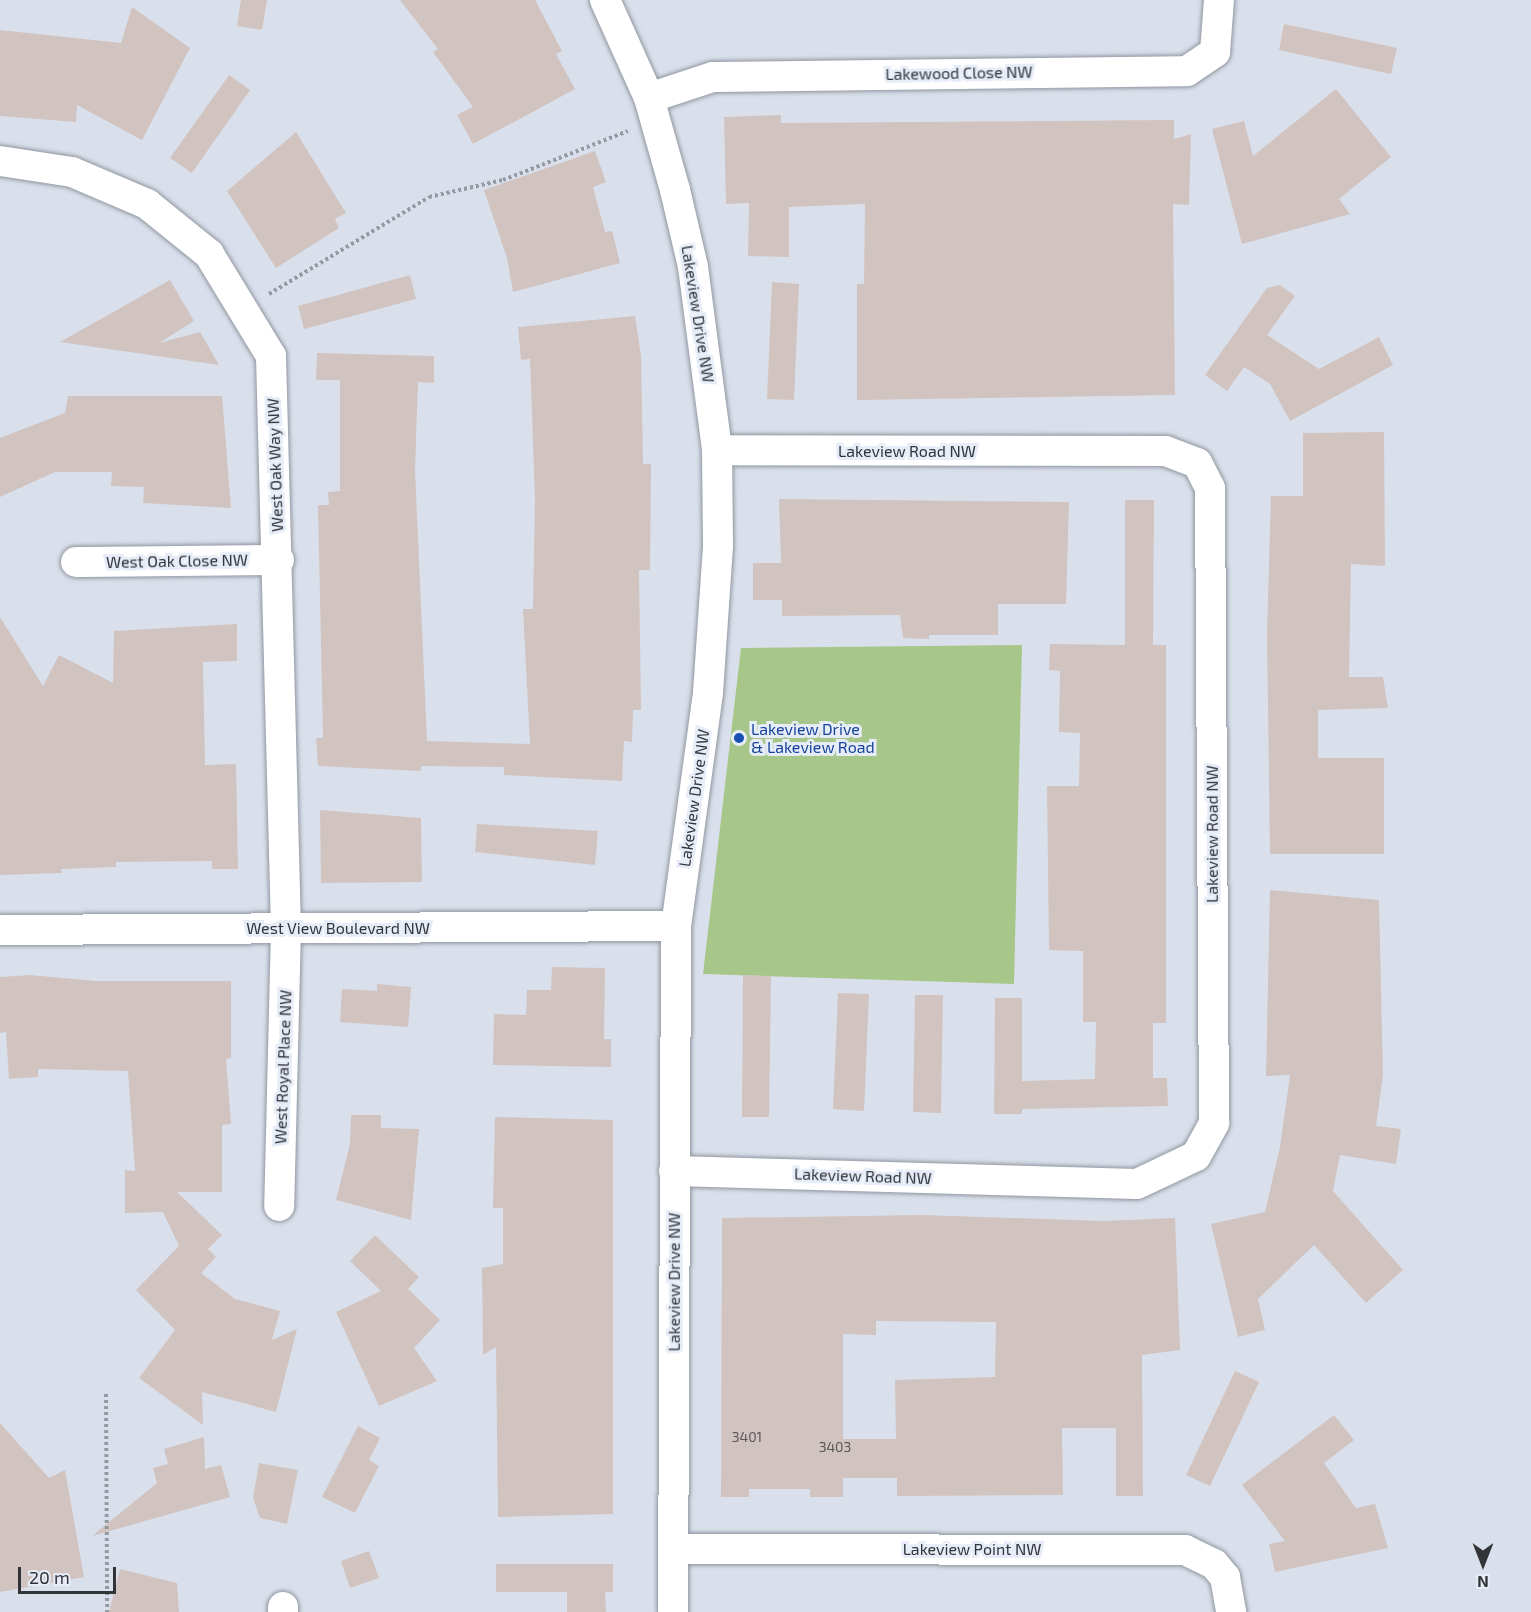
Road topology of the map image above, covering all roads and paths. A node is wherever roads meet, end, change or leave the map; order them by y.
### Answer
1 (605, 0) edge
2 (1219, 0) edge
3 (650, 98) junction
4 (0, 160) edge
5 (246, 309) junction
6 (717, 450) junction
7 (279, 560) junction
8 (76, 562) dead end
9 (676, 926) junction
10 (286, 928) junction
11 (0, 930) edge
12 (674, 1171) junction
13 (279, 1206) dead end
14 (106, 1395) dead end
15 (674, 1549) junction
16 (107, 1612) edge
17 (673, 1612) edge
18 (1231, 1612) edge

1 - 3 street, Lakeview Drive NW
2 - 3 street, Lakewood Close NW
3 - 5 path
3 - 6 street, Lakeview Drive NW
4 - 5 street, West Oak Way NW
5 - 7 street, West Oak Way NW
6 - 9 street, Lakeview Drive NW
6 - 12 street, Lakeview Road NW
7 - 8 street, West Oak Close NW
7 - 10 street, West Oak Way NW
9 - 10 street, West View Boulevard NW
9 - 12 street, Lakeview Drive NW
10 - 11 street, West View Boulevard NW
10 - 13 street, West Royal Place NW
12 - 15 street, Lakeview Drive NW
14 - 16 path
15 - 17 street, Lakeview Drive NW
15 - 18 street, Lakeview Point NW

